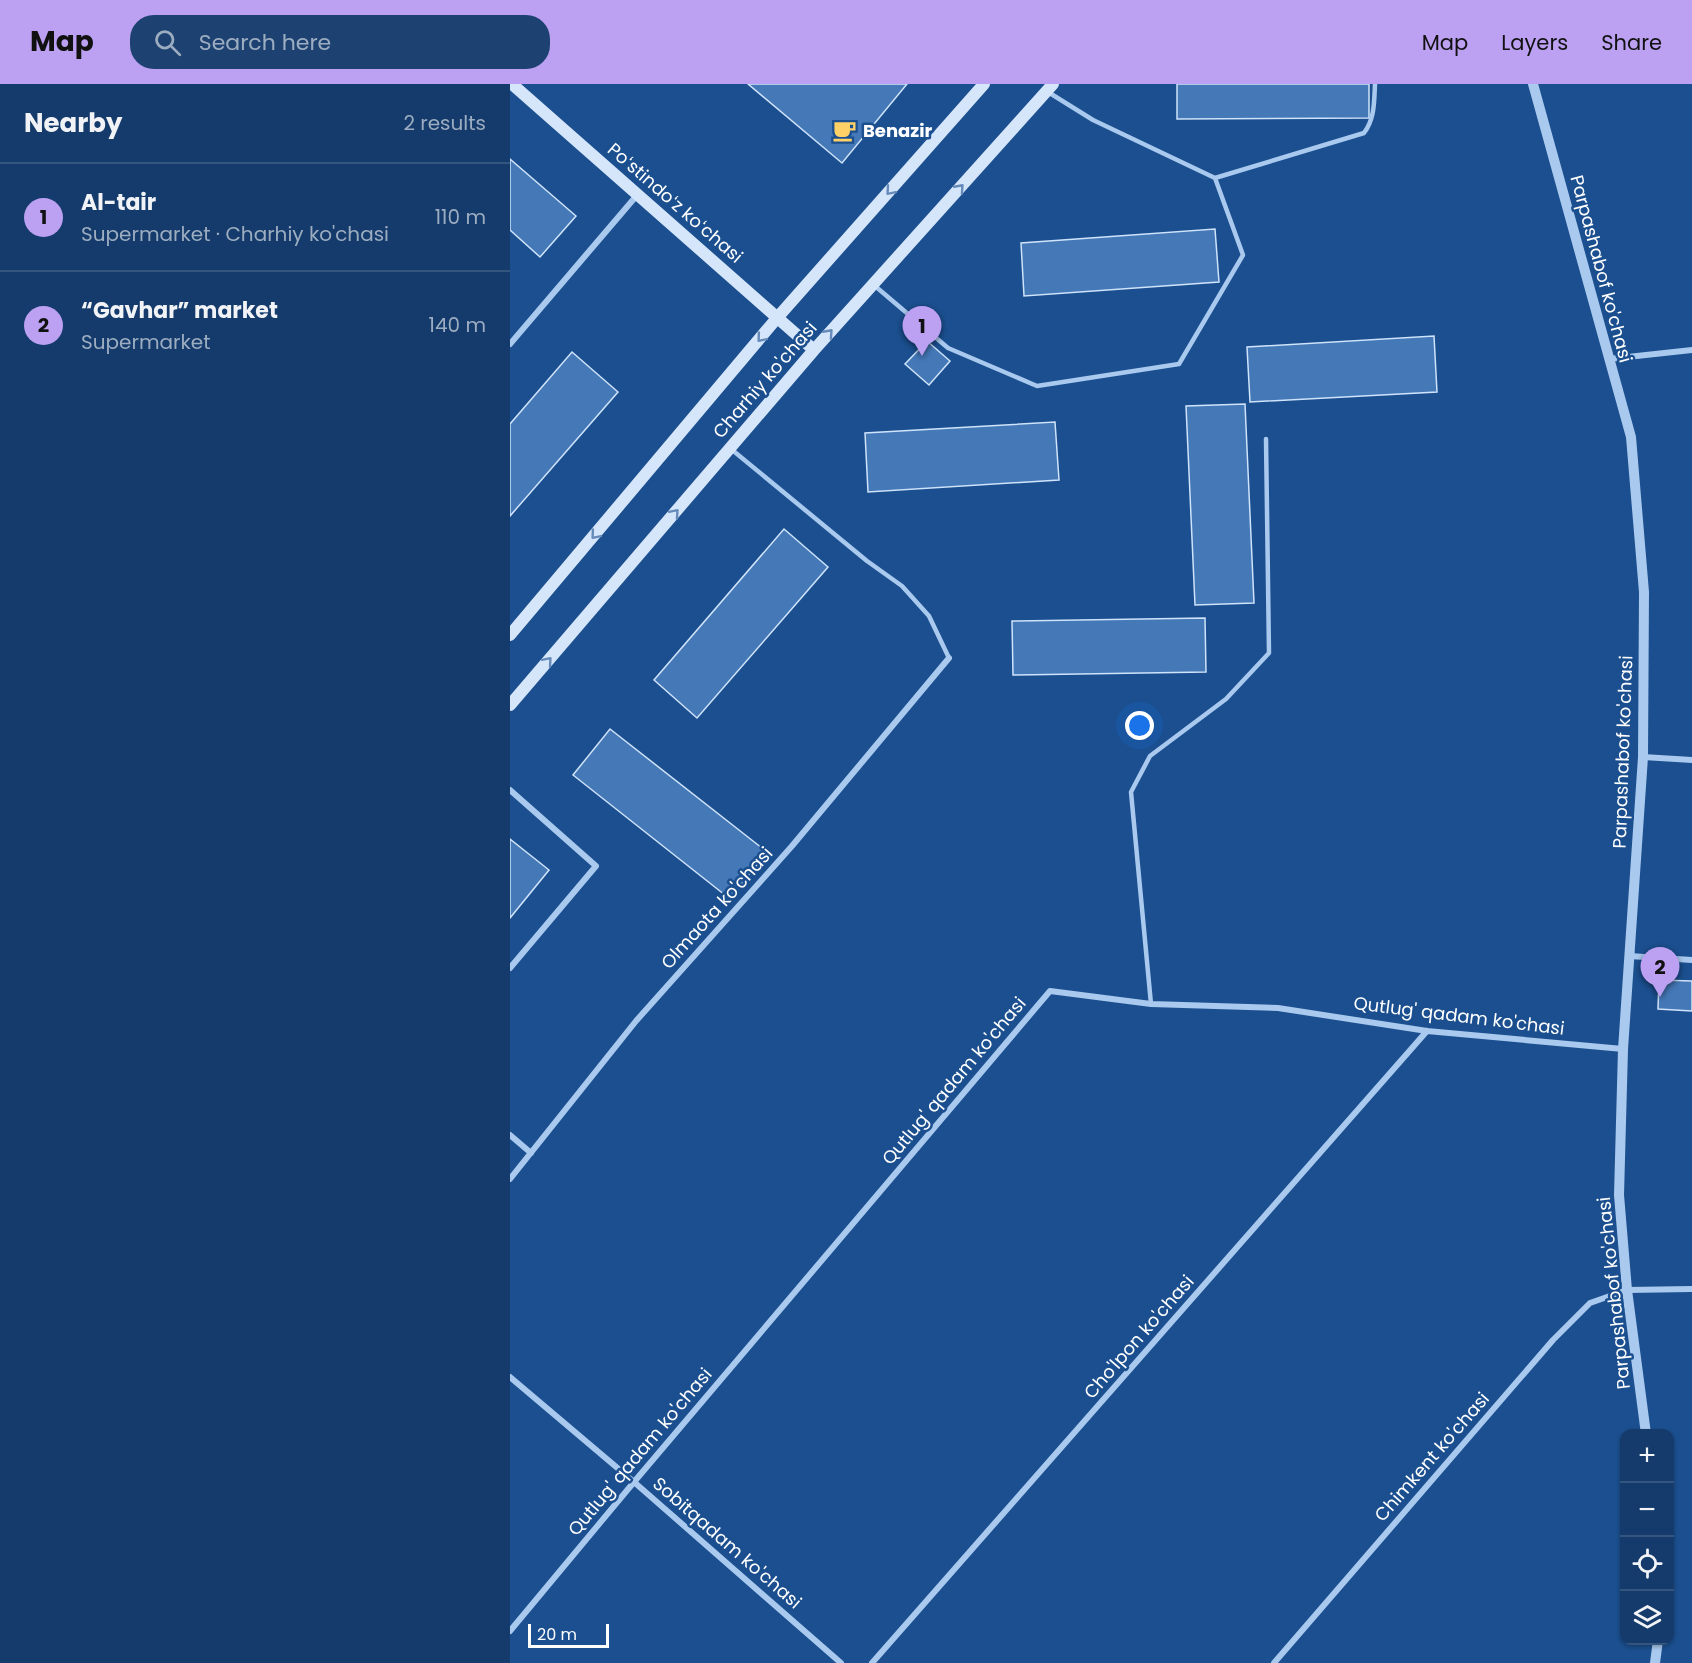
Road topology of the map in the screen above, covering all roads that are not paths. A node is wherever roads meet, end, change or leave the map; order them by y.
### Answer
1 (512, 84) edge
2 (984, 84) edge
3 (1375, 84) edge
4 (1533, 84) edge
5 (1050, 87) edge
6 (1215, 178) junction
7 (638, 194) junction
8 (873, 284) junction
9 (777, 318) junction
10 (510, 344) edge
11 (814, 350) junction
12 (1692, 350) edge
13 (1609, 359) junction
14 (1266, 439) dead end
15 (730, 448) junction
16 (510, 635) edge
17 (950, 658) joint
18 (510, 705) edge
19 (1642, 757) junction
20 (1692, 760) edge
21 (510, 790) edge
22 (1629, 957) junction
23 (1692, 960) edge
24 (510, 968) edge
25 (1151, 1004) junction
26 (1428, 1031) junction
27 (1623, 1049) junction
28 (510, 1135) edge
29 (531, 1153) junction
30 (510, 1179) edge
31 (1692, 1289) edge
32 (1627, 1290) junction
33 (510, 1377) edge
34 (1645, 1429) edge
35 (634, 1482) junction
36 (510, 1631) edge
37 (1657, 1645) edge
38 (841, 1663) edge
39 (872, 1663) edge
40 (1274, 1663) edge
41 (1655, 1663) edge

1 - 7 main road, Poʻstindoʻz koʻchasi
2 -> 9 main road, Charhiy ko'chasi
3 - 6 lane
4 - 13 street, Parpashabof ko'chasi
5 - 6 lane
8 -> 5 main road, Charhiy ko'chasi
6 - 8 lane
7 - 9 main road, Poʻstindoʻz koʻchasi
7 - 10 street
11 -> 8 main road, Charhiy ko'chasi
9 - 11 main road, Poʻstindoʻz koʻchasi
9 -> 16 main road, Charhiy ko'chasi
11 - 15 main road, Charhiy ko'chasi
12 - 13 street
13 - 19 street, Parpashabof ko'chasi
14 - 25 lane
15 - 17 lane
18 -> 15 main road, Charhiy ko'chasi
17 - 29 street, Olmaota ko'chasi
19 - 20 street
19 - 22 street, Parpashabof ko'chasi
21 - 24 street
22 - 23 street
22 - 27 street, Parpashabof ko'chasi
25 - 26 street, Qutlug' qadam ko'chasi
25 - 35 street, Qutlug' qadam ko'chasi
26 - 27 street, Qutlug' qadam ko'chasi
26 - 39 street, Cho'lpon ko'chasi
27 - 32 street, Parpashabof ko'chasi
28 - 29 street
29 - 30 street, Olmaota ko'chasi
31 - 32 street, Chimkent ko'chasi
32 - 34 street, Parpashabof ko'chasi
32 - 40 street, Chimkent ko'chasi
33 - 35 street, Sobitqadam ko'chasi
35 - 36 street, Qutlug' qadam ko'chasi
35 - 38 street, Sobitqadam ko'chasi
37 - 41 street

